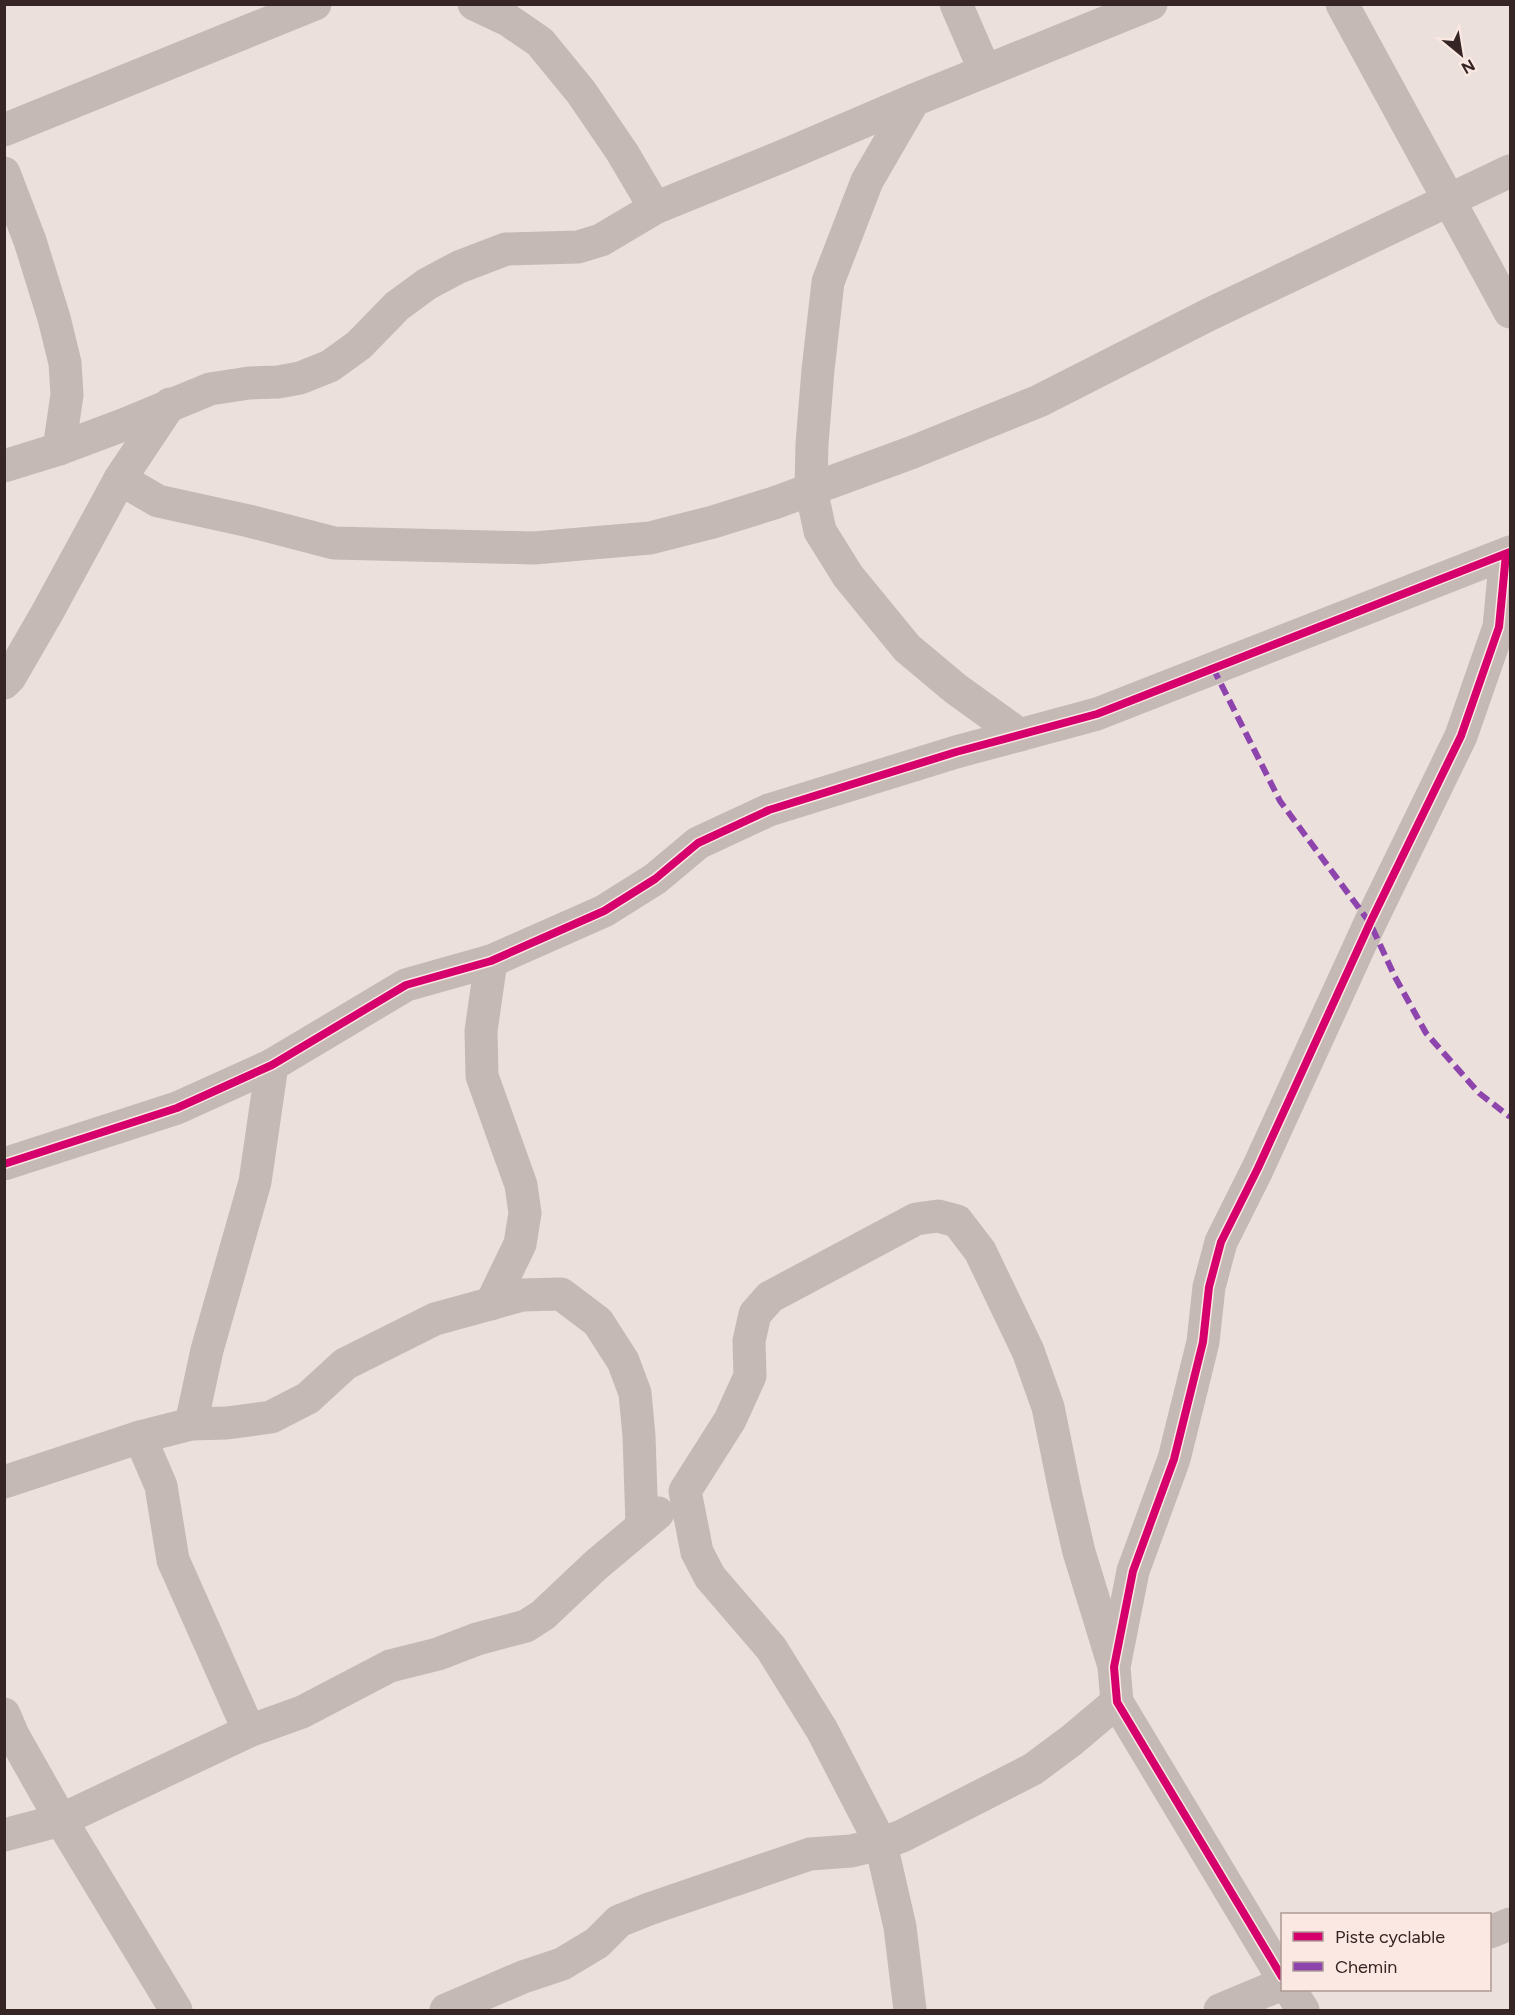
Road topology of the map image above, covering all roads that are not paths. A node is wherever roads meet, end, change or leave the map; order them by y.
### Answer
1 (315, 4) edge
2 (474, 4) edge
3 (956, 4) edge
4 (1151, 4) edge
5 (1342, 4) edge
6 (985, 71) junction
7 (914, 100) junction
8 (4, 130) edge
9 (1510, 171) edge
10 (4, 174) edge
11 (1449, 201) junction
12 (655, 208) junction
13 (1510, 312) edge
14 (170, 404) junction
15 (60, 449) junction
16 (4, 466) edge
17 (120, 479) junction
18 (811, 489) junction
19 (1508, 553) edge
20 (6, 684) edge
21 (1020, 735) junction
22 (491, 961) junction
23 (272, 1065) junction
24 (4, 1164) edge
25 (491, 1304) junction
26 (191, 1424) junction
27 (140, 1437) junction
28 (4, 1482) edge
29 (685, 1491) junction
30 (642, 1526) junction
31 (1114, 1667) junction
32 (1117, 1702) junction
33 (4, 1714) edge
34 (249, 1731) junction
35 (61, 1820) junction
36 (4, 1835) edge
37 (881, 1844) junction
38 (1510, 1924) edge
39 (1491, 1932) edge
40 (1281, 1975) edge
41 (1281, 1984) edge
42 (1291, 1991) edge
43 (176, 2010) edge
44 (446, 2010) edge
45 (910, 2010) edge
46 (1220, 2010) edge
47 (1303, 2010) edge

1 - 8 street
2 - 12 street
3 - 6 street
4 - 6 street
5 - 11 street
6 - 7 street
7 - 12 street
7 - 18 street
9 - 11 street
10 - 15 street
11 - 13 street
11 - 18 street
12 - 14 street
14 - 15 street
14 - 17 street
15 - 16 street
17 - 18 street
17 - 20 street
18 - 21 street
19 - 21 street
19 - 31 street
21 - 22 street
22 - 23 street
22 - 25 street
23 - 24 street
23 - 26 street
25 - 26 street
25 - 30 street
26 - 27 street
27 - 28 street
27 - 34 street
29 - 30 street
29 - 31 street
29 - 37 street
30 - 34 street
31 - 32 street
32 - 37 street
32 - 40 street
33 - 35 street
34 - 35 street
35 - 36 street
35 - 43 street
37 - 44 street
37 - 45 street
38 - 39 street
41 - 46 street
42 - 47 street

